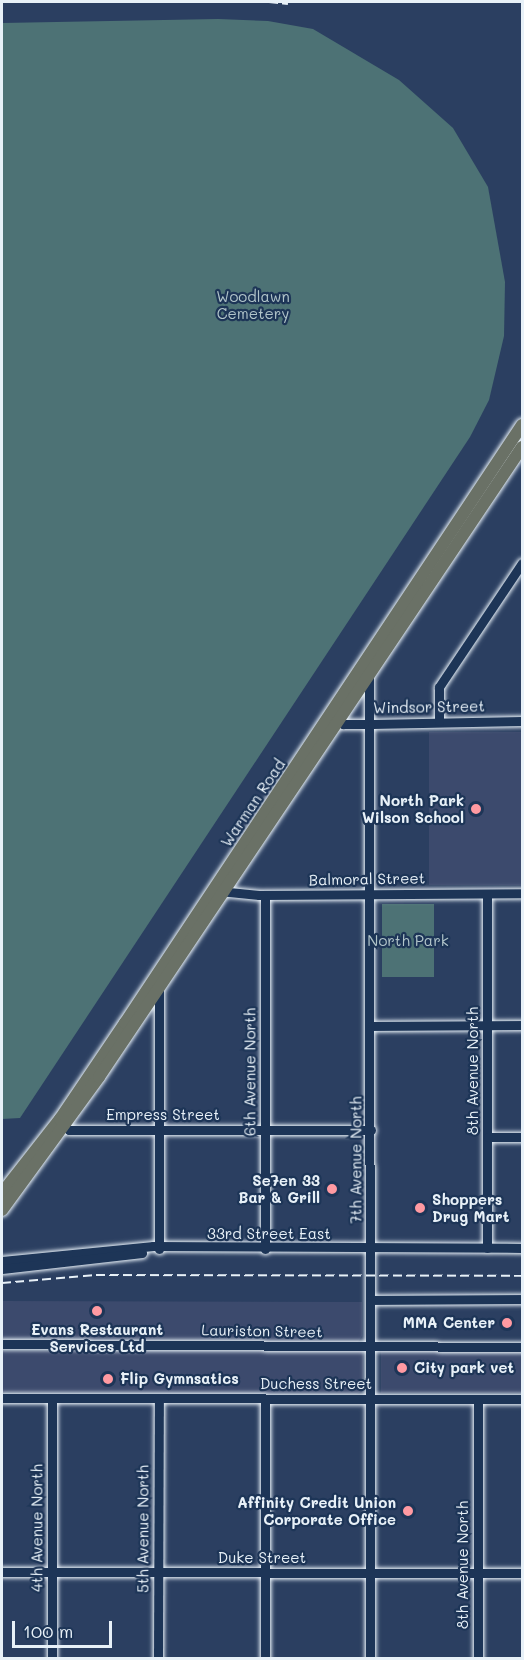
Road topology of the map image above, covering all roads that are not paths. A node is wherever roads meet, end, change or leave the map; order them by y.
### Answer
1 (522, 425) edge
2 (522, 447) edge
3 (522, 563) edge
4 (367, 669) junction
5 (339, 720) junction
6 (439, 721) junction
7 (522, 721) edge
8 (372, 724) junction
9 (218, 891) junction
10 (522, 893) edge
11 (371, 894) junction
12 (487, 894) junction
13 (265, 895) junction
14 (159, 987) junction
15 (488, 1025) junction
16 (522, 1025) edge
17 (372, 1026) junction
18 (65, 1126) junction
19 (158, 1130) junction
20 (264, 1130) junction
21 (371, 1130) junction
22 (488, 1137) junction
23 (522, 1137) edge
24 (2, 1193) edge
25 (2, 1210) edge
26 (488, 1248) junction
27 (522, 1248) edge
28 (159, 1249) junction
29 (266, 1249) junction
30 (372, 1249) junction
31 (2, 1261) edge
32 (2, 1269) edge
33 (522, 1299) edge
34 (371, 1300) junction
35 (2, 1344) edge
36 (371, 1346) junction
37 (522, 1347) edge
38 (2, 1398) edge
39 (52, 1398) junction
40 (159, 1399) junction
41 (265, 1399) junction
42 (478, 1399) junction
43 (522, 1399) edge
44 (370, 1400) junction
45 (2, 1572) edge
46 (157, 1572) junction
47 (52, 1573) junction
48 (265, 1573) junction
49 (370, 1573) junction
50 (478, 1573) junction
51 (522, 1573) edge
52 (52, 1659) edge
53 (158, 1659) edge
54 (265, 1659) edge
55 (370, 1659) edge
56 (478, 1659) edge

1 - 4 main road, Warman Road
2 - 4 main road, Warman Road
3 - 6 street
4 - 5 main road, Warman Road
4 - 8 street, 7th Avenue North
4 - 9 main road, Warman Road
5 - 8 street, Windsor Street
5 - 9 main road, Warman Road
6 - 7 street, Windsor Street
6 - 8 street, Windsor Street
8 - 11 street, 7th Avenue North
9 - 13 street, Balmoral Street
9 - 14 main road, Warman Road
9 - 24 main road, Warman Road
10 - 12 street, Balmoral Street
11 - 12 street, Balmoral Street
11 - 13 street, Balmoral Street
11 - 17 street, 7th Avenue North
12 - 15 street, 8th Avenue North
13 - 20 street, 6th Avenue North
14 - 18 main road, Warman Road
14 - 19 street
15 - 16 street
15 - 17 street
15 - 22 street, 8th Avenue North
17 - 21 street, 7th Avenue North
18 - 19 street, Empress Street
18 - 25 main road, Warman Road
19 - 20 street, Empress Street
19 - 28 street
20 - 21 street, Empress Street
20 - 29 street, 6th Avenue North
21 - 30 street, 7th Avenue North
22 - 23 street
22 - 26 street, 8th Avenue North
26 - 27 street, 33rd Street East
26 - 30 street, 33rd Street East
28 - 29 street, 33rd Street East
28 - 31 street, 33rd Street East
28 - 32 street, 33rd Street East
29 - 30 street, 33rd Street East
30 - 34 street, 7th Avenue North
33 - 34 street
34 - 36 street, 7th Avenue North
35 - 36 street, Lauriston Street
36 - 37 street, Lauriston Street
36 - 44 street, 7th Avenue North
38 - 39 street, Duchess Street
39 - 40 street, Duchess Street
39 - 47 street, 4th Avenue North
40 - 41 street, Duchess Street
40 - 46 street, 5th Avenue North
41 - 44 street, Duchess Street
41 - 48 street
42 - 43 street, Duchess Street
42 - 44 street, Duchess Street
42 - 50 street, 8th Avenue North
44 - 49 street, 7th Avenue North
45 - 47 street, Duke Street
46 - 47 street, Duke Street
46 - 48 street, Duke Street
46 - 53 street, 5th Avenue North
47 - 52 street, 4th Avenue North
48 - 49 street, Duke Street
48 - 54 street
49 - 50 street, Duke Street
49 - 55 street, 7th Avenue North
50 - 51 street, Duke Street
50 - 56 street, 8th Avenue North

